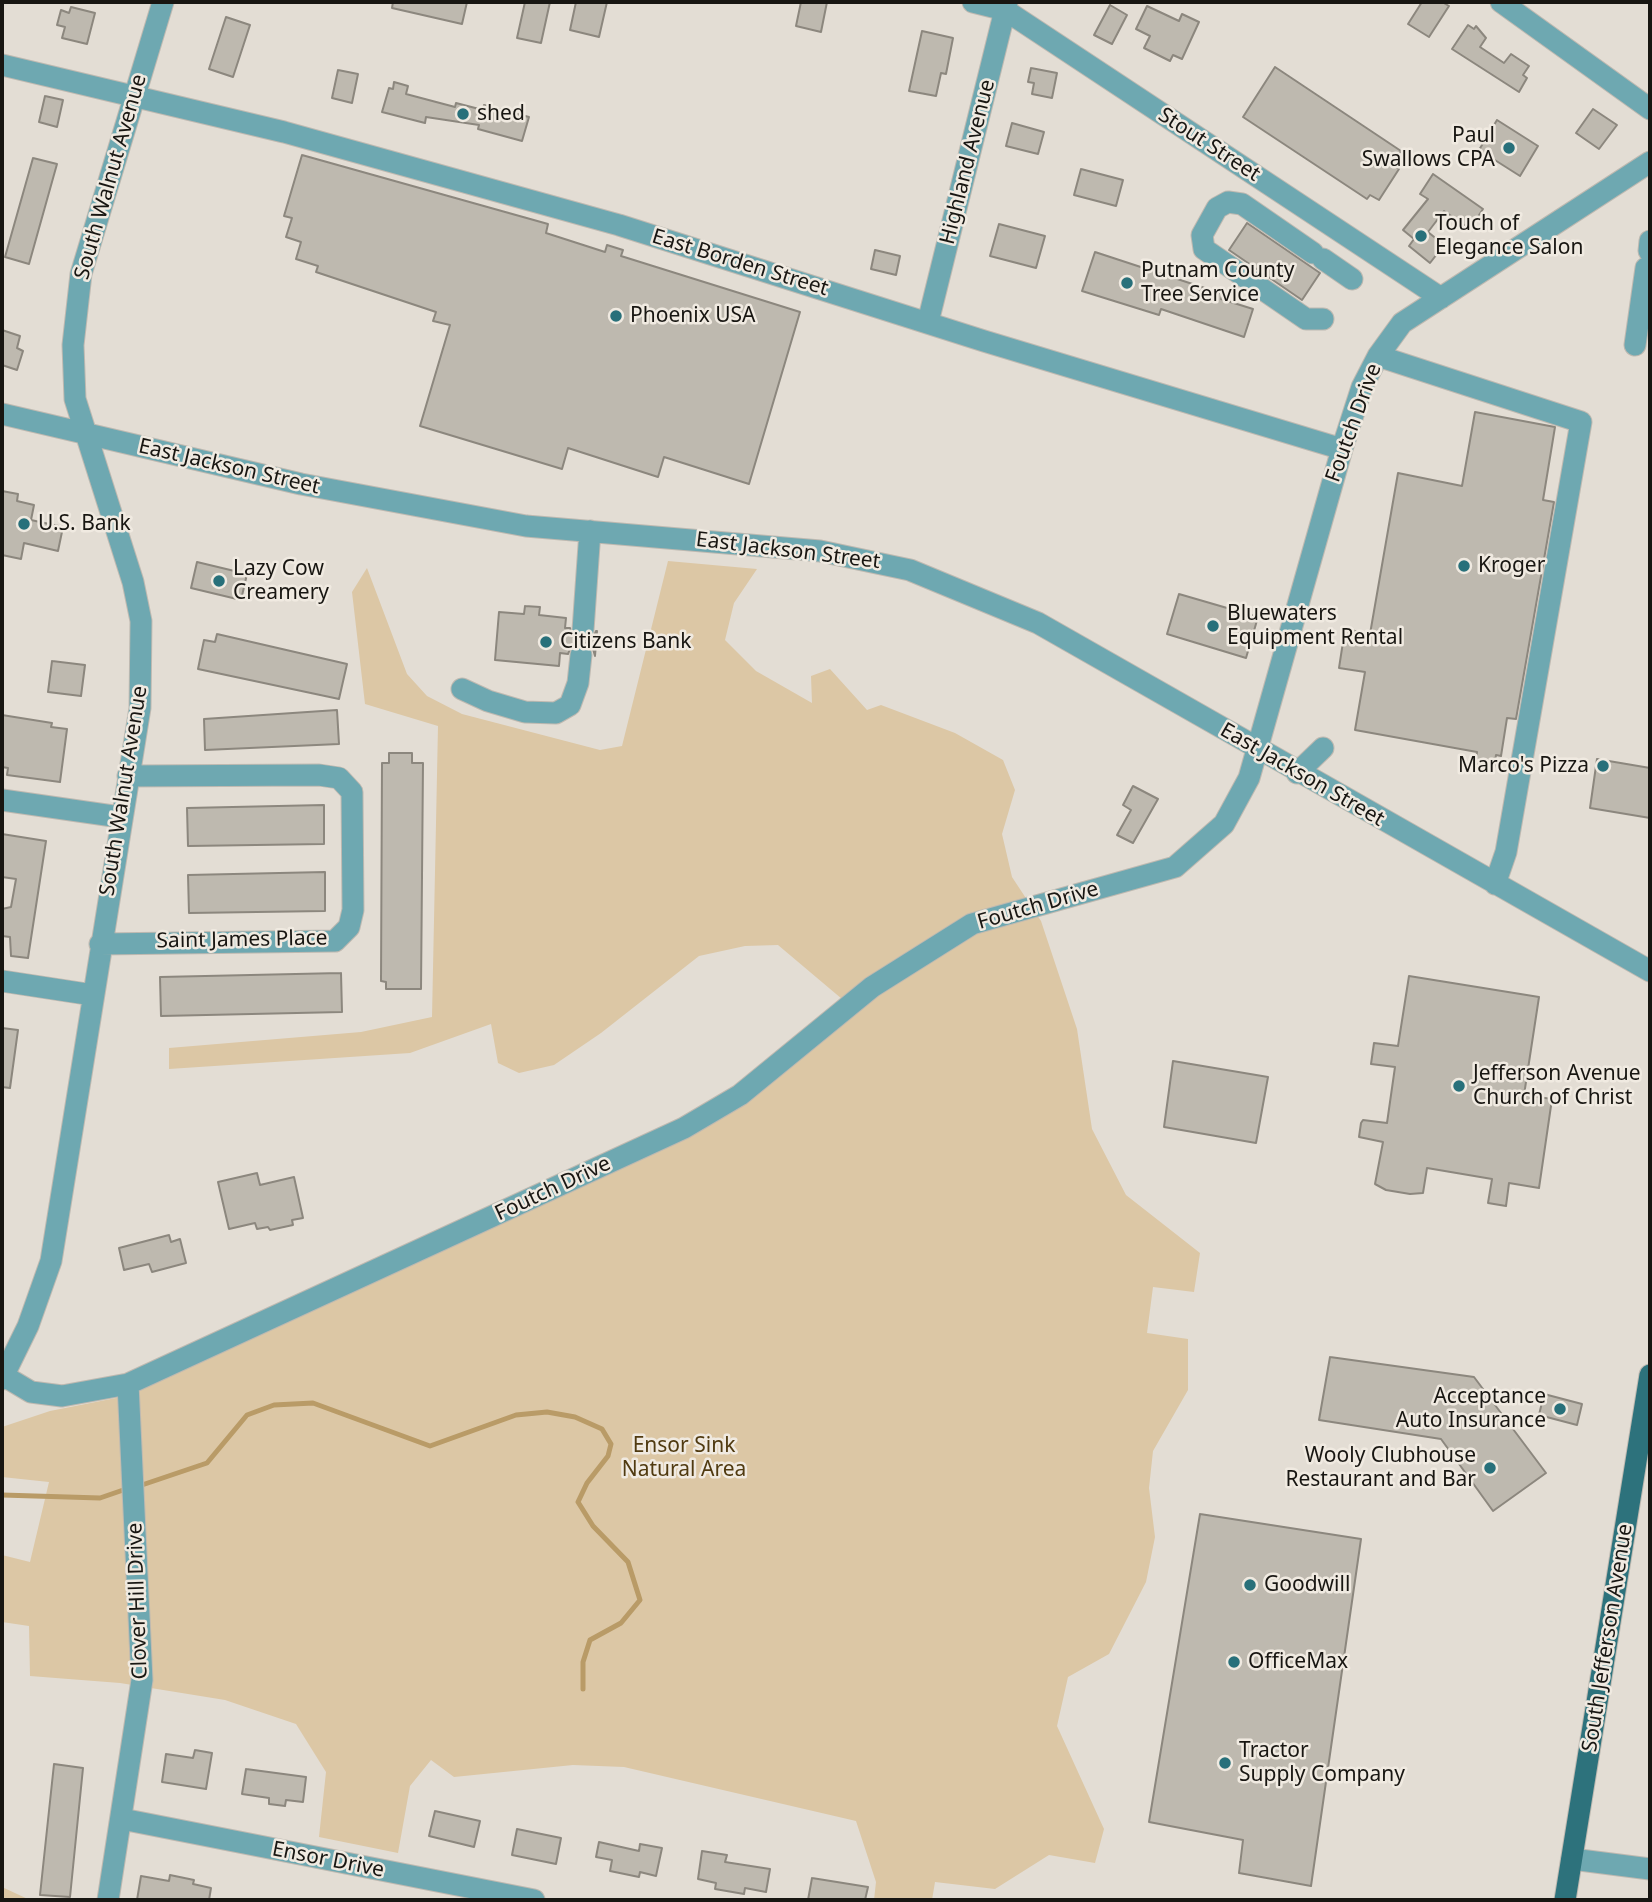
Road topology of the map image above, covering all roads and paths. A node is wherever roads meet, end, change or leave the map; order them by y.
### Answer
1 (163, 2) edge
2 (973, 2) edge
3 (1501, 2) edge
4 (1006, 6) edge
5 (2, 65) edge
6 (134, 94) junction
7 (1650, 108) edge
8 (1650, 162) edge
9 (1648, 253) edge
10 (1352, 279) dead end
11 (1441, 298) junction
12 (1650, 312) edge
13 (1323, 319) dead end
14 (929, 322) junction
15 (1378, 356) junction
16 (2, 414) edge
17 (85, 435) junction
18 (1342, 449) junction
19 (590, 531) junction
20 (583, 630) dead end
21 (581, 655) dead end
22 (462, 689) dead end
23 (1323, 748) dead end
24 (1256, 750) junction
25 (1297, 773) junction
26 (128, 776) junction
27 (2, 800) edge
28 (121, 817) junction
29 (1495, 884) junction
30 (100, 944) junction
31 (1650, 971) edge
32 (2, 981) edge
33 (93, 995) junction
34 (1650, 1375) edge
35 (3, 1377) edge
36 (128, 1384) junction
37 (121, 1819) junction
38 (1572, 1859) junction
39 (1650, 1869) edge
40 (108, 1900) edge
41 (534, 1900) edge
42 (1565, 1900) edge

1 - 6 street, South Walnut Avenue
2 - 4 street, Stout Street
3 - 7 street
4 - 11 street, Stout Street
4 - 14 street, Highland Avenue
5 - 6 street, East Borden Street
6 - 14 street, East Borden Street
6 - 17 street, South Walnut Avenue
8 - 11 street, Foutch Drive
9 - 12 street
10 - 13 street
11 - 15 street, Foutch Drive
14 - 18 street, East Borden Street
15 - 18 street, Foutch Drive
15 - 29 street
16 - 17 street, East Jackson Street
17 - 19 street, East Jackson Street
17 - 26 street, South Walnut Avenue
18 - 24 street, Foutch Drive
19 - 20 street
19 - 24 street, East Jackson Street
21 - 22 street
23 - 25 street
24 - 25 street, East Jackson Street
24 - 36 street, Foutch Drive
25 - 29 street, East Jackson Street
26 - 28 street, South Walnut Avenue
26 - 30 street, Saint James Place
27 - 28 street
28 - 30 street, South Walnut Avenue
29 - 31 street, East Jackson Street
30 - 33 street, South Walnut Avenue
32 - 33 street
33 - 35 street, South Walnut Avenue
34 - 38 main road, South Jefferson Avenue
35 - 36 street, Foutch Drive
36 - 37 street, Clover Hill Drive
37 - 40 street, Clover Hill Drive
37 - 41 street, Ensor Drive
38 - 39 street
38 - 42 main road, South Jefferson Avenue

